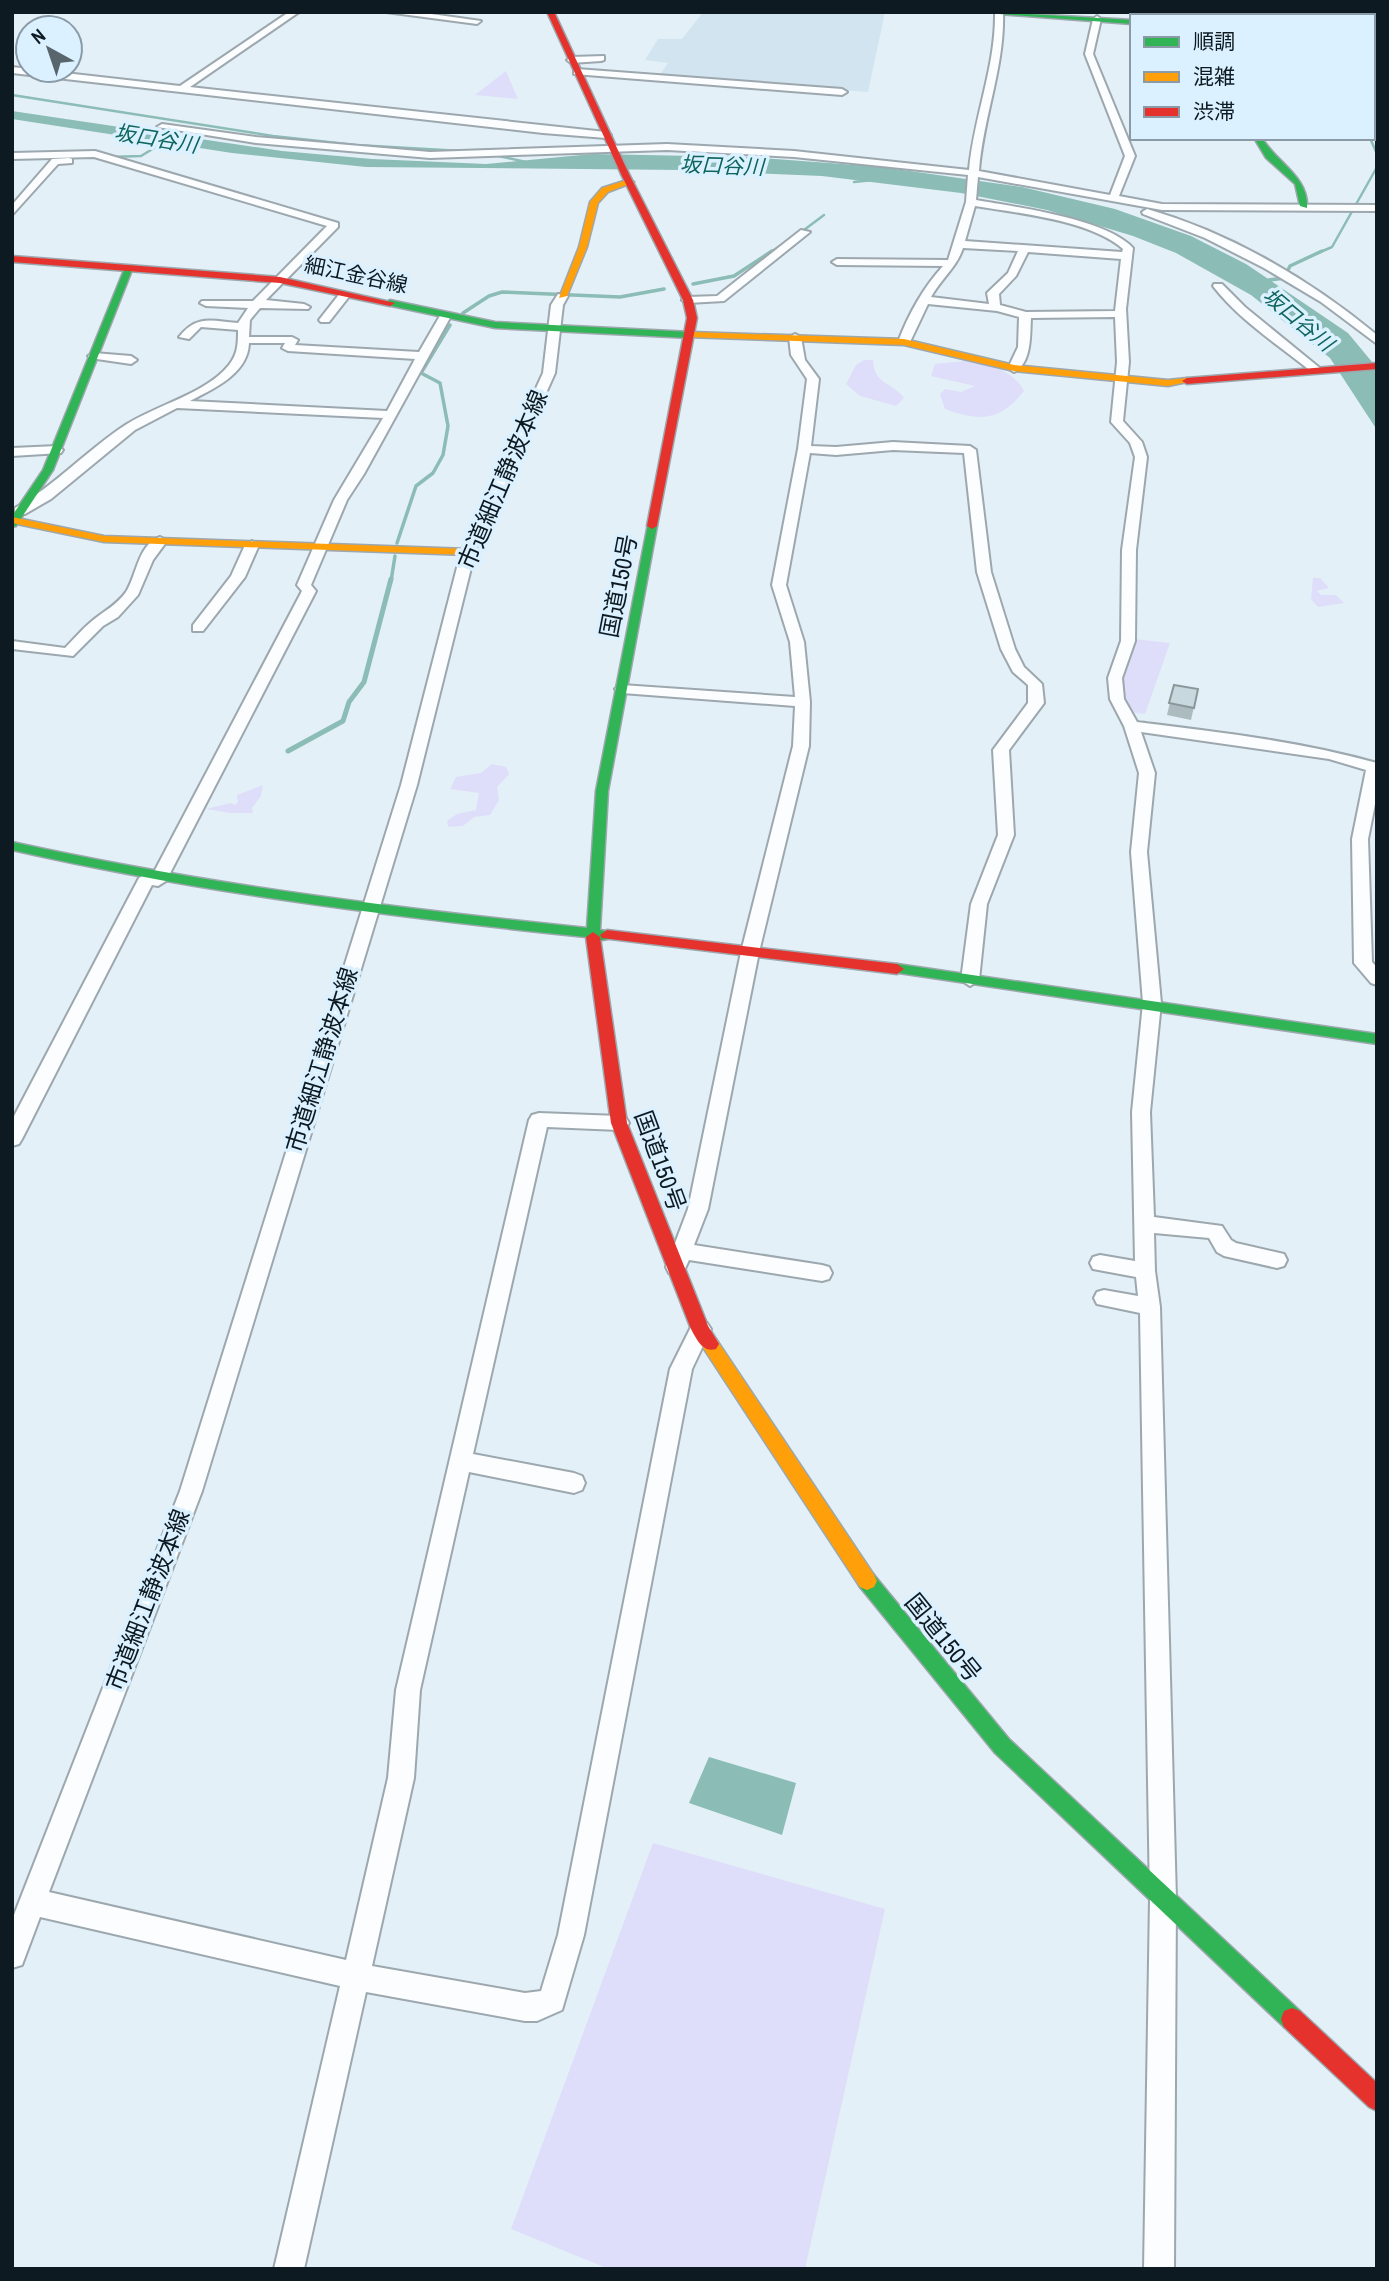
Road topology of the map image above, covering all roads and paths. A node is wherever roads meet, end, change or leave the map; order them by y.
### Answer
1 (295, 12) edge
2 (390, 12) edge
3 (550, 12) edge
4 (999, 12) edge
5 (1097, 19) junction
6 (477, 21) dead end
7 (1130, 22) edge
8 (601, 58) dead end
9 (574, 66) junction
10 (12, 70) edge
11 (182, 89) junction
12 (842, 92) dead end
13 (162, 127) dead end
14 (1259, 140) edge
15 (611, 144) junction
16 (12, 156) edge
17 (110, 159) junction
18 (974, 174) junction
19 (627, 178) junction
20 (1113, 200) junction
21 (971, 202) junction
22 (1304, 206) junction
23 (1377, 208) edge
24 (12, 212) edge
25 (805, 232) dead end
26 (957, 244) junction
27 (1024, 249) junction
28 (1128, 256) junction
29 (12, 260) edge
30 (837, 262) dead end
31 (953, 263) junction
32 (128, 270) junction
33 (280, 280) junction
34 (1217, 286) dead end
35 (345, 293) junction
36 (563, 294) joint
37 (688, 300) junction
38 (926, 300) junction
39 (206, 303) dead end
40 (258, 304) junction
41 (304, 307) dead end
42 (995, 307) junction
43 (1120, 314) junction
44 (1025, 315) junction
45 (445, 316) junction
46 (205, 317) dead end
47 (325, 320) dead end
48 (243, 329) junction
49 (554, 330) junction
50 (691, 335) junction
51 (794, 337) junction
52 (185, 338) dead end
53 (1377, 341) edge
54 (904, 342) junction
55 (94, 356) junction
56 (422, 356) junction
57 (131, 360) dead end
58 (1377, 366) edge
59 (1014, 368) junction
60 (1320, 371) junction
61 (1123, 379) junction
62 (176, 405) junction
63 (391, 415) junction
64 (804, 449) junction
65 (57, 450) junction
66 (12, 452) edge
67 (15, 519) edge
68 (160, 541) junction
69 (252, 545) junction
70 (322, 547) junction
71 (468, 552) junction
72 (198, 628) dead end
73 (12, 645) edge
74 (622, 689) junction
75 (803, 702) junction
76 (1132, 726) junction
77 (1375, 768) edge
78 (12, 846) edge
79 (153, 879) junction
80 (1369, 893) edge
81 (368, 910) junction
82 (593, 934) junction
83 (750, 952) junction
84 (1377, 979) edge
85 (970, 980) junction
86 (1152, 1003) junction
87 (1377, 1039) edge
88 (619, 1123) junction
89 (12, 1139) edge
90 (1144, 1224) junction
91 (679, 1260) junction
92 (1277, 1260) dead end
93 (1100, 1263) dead end
94 (1145, 1271) junction
95 (822, 1273) dead end
96 (1104, 1298) dead end
97 (1150, 1307) junction
98 (700, 1329) junction
99 (461, 1461) junction
100 (574, 1483) dead end
101 (1163, 1899) junction
102 (34, 1902) junction
103 (12, 1955) edge
104 (358, 1976) junction
105 (1377, 2099) edge
106 (289, 2269) edge
107 (1159, 2269) edge

1 - 11 street
2 - 6 street
3 - 9 main road, 国道150号
4 - 5 main road
4 - 18 street
5 - 7 main road
5 - 20 street
8 - 9 street
9 - 12 street
9 - 15 main road, 国道150号
10 - 11 street
11 - 15 street
13 - 15 street
14 - 22 main road
15 - 18 street
15 - 19 main road, 国道150号
16 - 17 street
17 - 24 street
17 - 33 street
18 - 20 street
18 - 21 street
19 - 36 main road, 市道細江静波本線
19 - 37 main road, 国道150号
20 - 22 street
20 - 53 street
21 - 26 street
21 - 28 street
22 - 23 street
25 - 37 street
26 - 27 street
26 - 31 street
27 - 28 street
27 - 42 street
28 - 43 street
29 - 32 main road, 細江金谷線
30 - 31 street
31 - 38 street
32 - 33 main road, 細江金谷線
32 - 55 main road
33 - 35 main road, 細江金谷線
33 - 40 street
34 - 60 street
35 - 45 main road, 細江金谷線
35 - 47 street
36 - 49 street, 市道細江静波本線
37 - 50 main road, 国道150号
38 - 42 street
38 - 54 street
39 - 40 street
40 - 41 street
40 - 48 street
42 - 44 street
43 - 44 street
43 - 61 street
44 - 59 street
45 - 49 main road, 細江金谷線
45 - 56 street
46 - 48 street
48 - 52 street
48 - 56 street
48 - 62 street
49 - 50 main road, 細江金谷線
49 - 71 street, 市道細江静波本線
50 - 51 main road, 細江金谷線
50 - 74 main road, 国道150号
51 - 54 main road, 細江金谷線
51 - 64 street
54 - 59 main road, 細江金谷線
55 - 57 street
55 - 65 main road
56 - 63 street
58 - 60 main road, 細江金谷線
59 - 61 main road, 細江金谷線
60 - 61 main road, 細江金谷線
61 - 76 street
62 - 63 street
62 - 67 street
63 - 70 street
64 - 75 street
64 - 85 street
65 - 66 street
65 - 67 main road
67 - 68 main road
68 - 69 main road
68 - 73 street
69 - 70 main road
69 - 72 street
70 - 71 main road
70 - 79 street
71 - 81 street, 市道細江静波本線
74 - 75 street
74 - 82 main road, 国道150号
75 - 83 street
76 - 77 street
76 - 86 street
77 - 80 street
78 - 79 main road
79 - 81 main road
79 - 89 street
80 - 84 street
81 - 82 main road
81 - 102 street, 市道細江静波本線
82 - 83 main road
82 - 88 main road, 国道150号
83 - 85 main road
83 - 91 street
85 - 86 main road
86 - 87 main road
86 - 90 street
88 - 91 main road, 国道150号
88 - 99 street
90 - 92 street
90 - 94 street
91 - 95 street
91 - 98 main road, 国道150号
93 - 94 street
94 - 97 street
96 - 97 street
97 - 101 street
98 - 101 main road, 国道150号
98 - 104 street
99 - 100 street
99 - 104 street
101 - 105 main road, 国道150号
101 - 107 street
102 - 103 street, 市道細江静波本線
102 - 104 street
104 - 106 street

